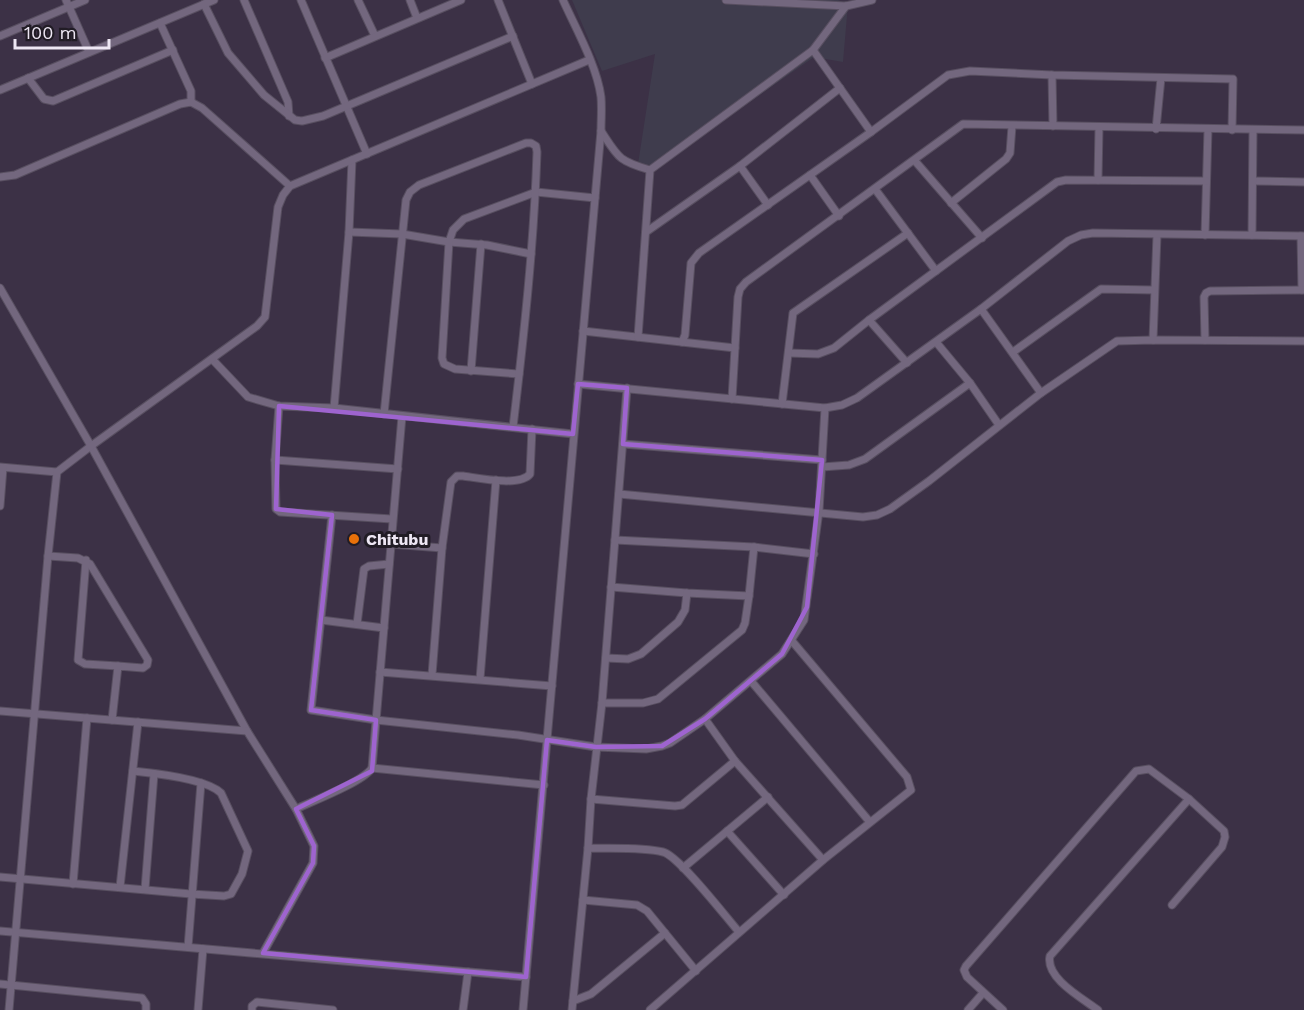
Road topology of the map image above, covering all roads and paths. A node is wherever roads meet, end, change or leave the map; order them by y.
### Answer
1 (85, 0) edge
2 (214, 0) edge
3 (244, 0) edge
4 (301, 0) edge
5 (358, 0) edge
6 (410, 0) edge
7 (461, 0) edge
8 (498, 0) edge
9 (565, 0) edge
10 (726, 0) edge
11 (873, 0) edge
12 (68, 3) edge
13 (204, 4) junction
14 (846, 6) junction
15 (417, 18) junction
16 (160, 23) junction
17 (0, 36) edge
18 (375, 36) junction
19 (513, 36) junction
20 (173, 50) junction
21 (813, 50) junction
22 (89, 52) junction
23 (325, 58) junction
24 (590, 60) junction
25 (1052, 75) junction
26 (28, 78) junction
27 (1161, 78) junction
28 (532, 84) junction
29 (840, 88) junction
30 (0, 90) edge
31 (191, 102) junction
32 (346, 106) junction
33 (289, 116) junction
34 (1012, 126) junction
35 (1053, 126) junction
36 (1099, 127) junction
37 (1156, 129) junction
38 (1208, 129) junction
39 (1233, 130) junction
40 (1253, 130) junction
41 (1304, 130) edge
42 (600, 131) junction
43 (871, 132) junction
44 (367, 154) junction
45 (352, 160) junction
46 (915, 161) junction
47 (740, 165) junction
48 (650, 170) junction
49 (810, 175) junction
50 (0, 177) edge
51 (1098, 180) junction
52 (1206, 181) junction
53 (1253, 181) junction
54 (1304, 182) edge
55 (290, 186) junction
56 (875, 189) junction
57 (536, 192) junction
58 (595, 198) junction
59 (951, 203) junction
60 (768, 205) junction
61 (839, 216) junction
62 (349, 231) junction
63 (646, 231) junction
64 (908, 233) junction
65 (402, 234) junction
66 (1157, 235) junction
67 (1205, 235) junction
68 (1252, 235) junction
69 (1303, 236) edge
70 (981, 238) junction
71 (449, 242) junction
72 (481, 244) junction
73 (531, 254) junction
74 (936, 271) junction
75 (0, 288) edge
76 (1154, 290) junction
77 (1303, 290) edge
78 (981, 309) junction
79 (869, 320) junction
80 (583, 331) junction
81 (638, 337) junction
82 (1153, 339) junction
83 (1204, 340) junction
84 (1304, 341) edge
85 (682, 342) junction
86 (936, 342) junction
87 (735, 348) junction
88 (1013, 352) junction
89 (789, 353) junction
90 (212, 359) junction
91 (907, 363) junction
92 (471, 371) junction
93 (519, 374) junction
94 (970, 383) junction
95 (578, 384) junction
96 (627, 388) junction
97 (1041, 393) junction
98 (732, 399) junction
99 (782, 404) junction
100 (279, 406) junction
101 (334, 408) junction
102 (825, 408) junction
103 (384, 414) junction
104 (402, 416) junction
105 (999, 425) junction
106 (513, 427) junction
107 (532, 429) junction
108 (573, 434) junction
109 (623, 444) junction
110 (91, 446) junction
111 (275, 460) junction
112 (822, 464) junction
113 (2, 468) edge
114 (398, 469) junction
115 (57, 472) junction
116 (496, 480) junction
117 (619, 494) junction
118 (0, 506) edge
119 (819, 512) junction
120 (332, 515) junction
121 (392, 519) junction
122 (615, 540) junction
123 (391, 544) junction
124 (442, 548) junction
125 (754, 548) junction
126 (814, 554) junction
127 (48, 556) junction
128 (86, 560) junction
129 (389, 564) junction
130 (611, 587) junction
131 (687, 593) junction
132 (749, 596) junction
133 (321, 620) junction
134 (357, 624) junction
135 (384, 628) junction
136 (792, 641) junction
137 (606, 658) junction
138 (118, 666) junction
139 (380, 672) junction
140 (432, 675) junction
141 (480, 679) junction
142 (751, 681) junction
143 (552, 686) junction
144 (602, 703) junction
145 (0, 711) edge
146 (34, 714) junction
147 (87, 718) junction
148 (705, 719) junction
149 (112, 720) junction
150 (376, 720) junction
151 (138, 722) junction
152 (247, 731) junction
153 (548, 740) junction
154 (596, 747) junction
155 (735, 761) junction
156 (372, 768) junction
157 (133, 771) junction
158 (154, 774) junction
159 (201, 783) junction
160 (544, 785) junction
161 (768, 797) junction
162 (591, 799) junction
163 (1189, 800) junction
164 (296, 809) junction
165 (869, 821) junction
166 (728, 831) junction
167 (588, 848) junction
168 (823, 860) junction
169 (683, 868) junction
170 (0, 877) edge
171 (20, 879) junction
172 (73, 884) junction
173 (120, 887) junction
174 (145, 889) junction
175 (191, 894) junction
176 (784, 895) junction
177 (583, 900) junction
178 (1172, 905) dead end
179 (0, 931) edge
180 (15, 932) junction
181 (739, 932) junction
182 (665, 933) junction
183 (188, 947) junction
184 (203, 949) junction
185 (263, 953) junction
186 (696, 971) junction
187 (468, 972) junction
188 (526, 977) junction
189 (0, 984) edge
190 (11, 984) junction
191 (983, 993) junction
192 (573, 1001) junction
193 (9, 1010) edge
194 (146, 1010) edge
195 (198, 1010) edge
196 (252, 1010) edge
197 (333, 1010) edge
198 (463, 1010) edge
199 (523, 1010) edge
200 (572, 1010) edge
201 (650, 1010) edge
202 (968, 1010) edge
203 (1003, 1010) edge
204 (1098, 1010) edge

1 - 12 street
2 - 13 street
3 - 33 street
4 - 23 street
5 - 18 street
6 - 15 street
7 - 15 street
8 - 19 street
9 - 24 street
10 - 14 street
11 - 14 street
12 - 17 street
12 - 22 street
13 - 16 street
13 - 33 street
14 - 21 street
15 - 18 street
16 - 20 street
16 - 22 street
18 - 23 street
19 - 28 street
19 - 32 street
20 - 26 street
20 - 31 street
21 - 29 street
21 - 48 street
22 - 26 street
23 - 32 street
24 - 28 street
24 - 42 street
25 - 27 street
25 - 35 street
25 - 43 street
26 - 30 street
27 - 37 street
27 - 39 street
28 - 44 street
29 - 43 street
29 - 47 street
31 - 50 street
31 - 55 street
32 - 33 street
32 - 44 street
34 - 35 street
34 - 46 street
34 - 59 street
35 - 36 street
36 - 37 street
36 - 51 street
37 - 38 street
38 - 39 street
38 - 52 street
39 - 40 street
40 - 41 street
40 - 53 street
42 - 48 street
42 - 58 street
43 - 49 street
44 - 45 street
45 - 55 street
45 - 62 street
46 - 56 street
46 - 59 street
47 - 60 street
47 - 63 street
48 - 63 street
49 - 60 street
49 - 61 street
51 - 52 street
51 - 70 street
52 - 67 street
53 - 54 street
53 - 68 street
55 - 90 street
56 - 61 street
56 - 64 street
57 - 58 street
57 - 65 street
57 - 71 street
57 - 73 street
58 - 80 street
59 - 70 street
60 - 85 street
61 - 87 street
62 - 65 street
62 - 101 street
63 - 81 street
64 - 74 street
64 - 89 street
65 - 71 street
65 - 103 street
66 - 67 street
66 - 76 street
66 - 78 street
67 - 68 street
68 - 69 street
69 - 77 street
70 - 74 street
71 - 72 street
71 - 92 street
72 - 73 street
72 - 92 street
73 - 93 street
74 - 79 street
75 - 110 street
76 - 82 street
76 - 88 street
77 - 83 street
78 - 86 street
78 - 88 street
79 - 89 street
79 - 91 street
80 - 81 street
80 - 95 street
81 - 85 street
82 - 83 street
82 - 97 street
83 - 84 street
85 - 87 street
86 - 91 street
86 - 94 street
87 - 98 street
88 - 97 street
89 - 99 street
90 - 100 street
90 - 110 street
91 - 102 street
92 - 93 street
93 - 106 street
94 - 105 street
94 - 112 street
95 - 96 street
95 - 108 street
96 - 98 street
96 - 109 street
97 - 105 street
98 - 99 street
99 - 102 street
100 - 101 street
100 - 111 street
101 - 103 street
102 - 112 street
103 - 104 street
104 - 106 street
104 - 114 street
105 - 119 street
106 - 107 street
107 - 108 street
107 - 116 street
108 - 143 street
109 - 112 street
109 - 117 street
110 - 115 street
110 - 152 street
111 - 114 street
111 - 120 street
112 - 119 street
113 - 115 street
113 - 118 street
114 - 121 street
115 - 127 street
116 - 124 street
116 - 141 street
117 - 119 street
117 - 122 street
119 - 126 street
120 - 121 street
120 - 133 street
121 - 123 street
122 - 125 street
122 - 130 street
123 - 124 street
123 - 129 street
124 - 140 street
125 - 126 street
125 - 132 street
126 - 136 street
127 - 128 street
127 - 146 street
128 - 138 street
128 - 138 street
129 - 134 street
129 - 135 street
130 - 131 street
130 - 137 street
131 - 132 street
131 - 137 street
132 - 144 street
133 - 134 street
133 - 150 street
134 - 135 street
135 - 139 street
136 - 142 street
136 - 165 street
137 - 144 street
138 - 149 street
139 - 140 street
139 - 150 street
140 - 141 street
141 - 143 street
142 - 148 street
142 - 165 street
143 - 153 street
144 - 154 street
145 - 146 street
146 - 147 street
146 - 171 street
147 - 149 street
147 - 172 street
148 - 154 street
148 - 155 street
149 - 151 street
150 - 153 street
150 - 156 street
151 - 152 street
151 - 157 street
152 - 164 street
153 - 154 street
153 - 160 street
154 - 162 street
155 - 161 street
155 - 162 street
156 - 160 street
156 - 164 street
157 - 158 street
157 - 173 street
158 - 159 street
158 - 174 street
159 - 175 street
159 - 175 street
160 - 188 street
161 - 166 street
161 - 168 street
162 - 167 street
163 - 178 street
163 - 191 street
163 - 204 street
164 - 185 street
165 - 168 street
166 - 169 street
166 - 176 street
167 - 169 street
167 - 177 street
168 - 176 street
169 - 181 street
170 - 171 street
171 - 172 street
171 - 180 street
172 - 173 street
173 - 174 street
174 - 175 street
175 - 183 street
176 - 181 street
177 - 182 street
177 - 192 street
179 - 180 street
180 - 183 street
180 - 190 street
181 - 186 street
182 - 186 street
182 - 192 street
183 - 184 street
184 - 185 street
184 - 195 street
185 - 187 street
186 - 201 street
187 - 188 street
187 - 198 street
188 - 199 street
189 - 190 street
190 - 193 street
190 - 194 street
191 - 202 street
191 - 203 street
192 - 200 street
196 - 197 street

